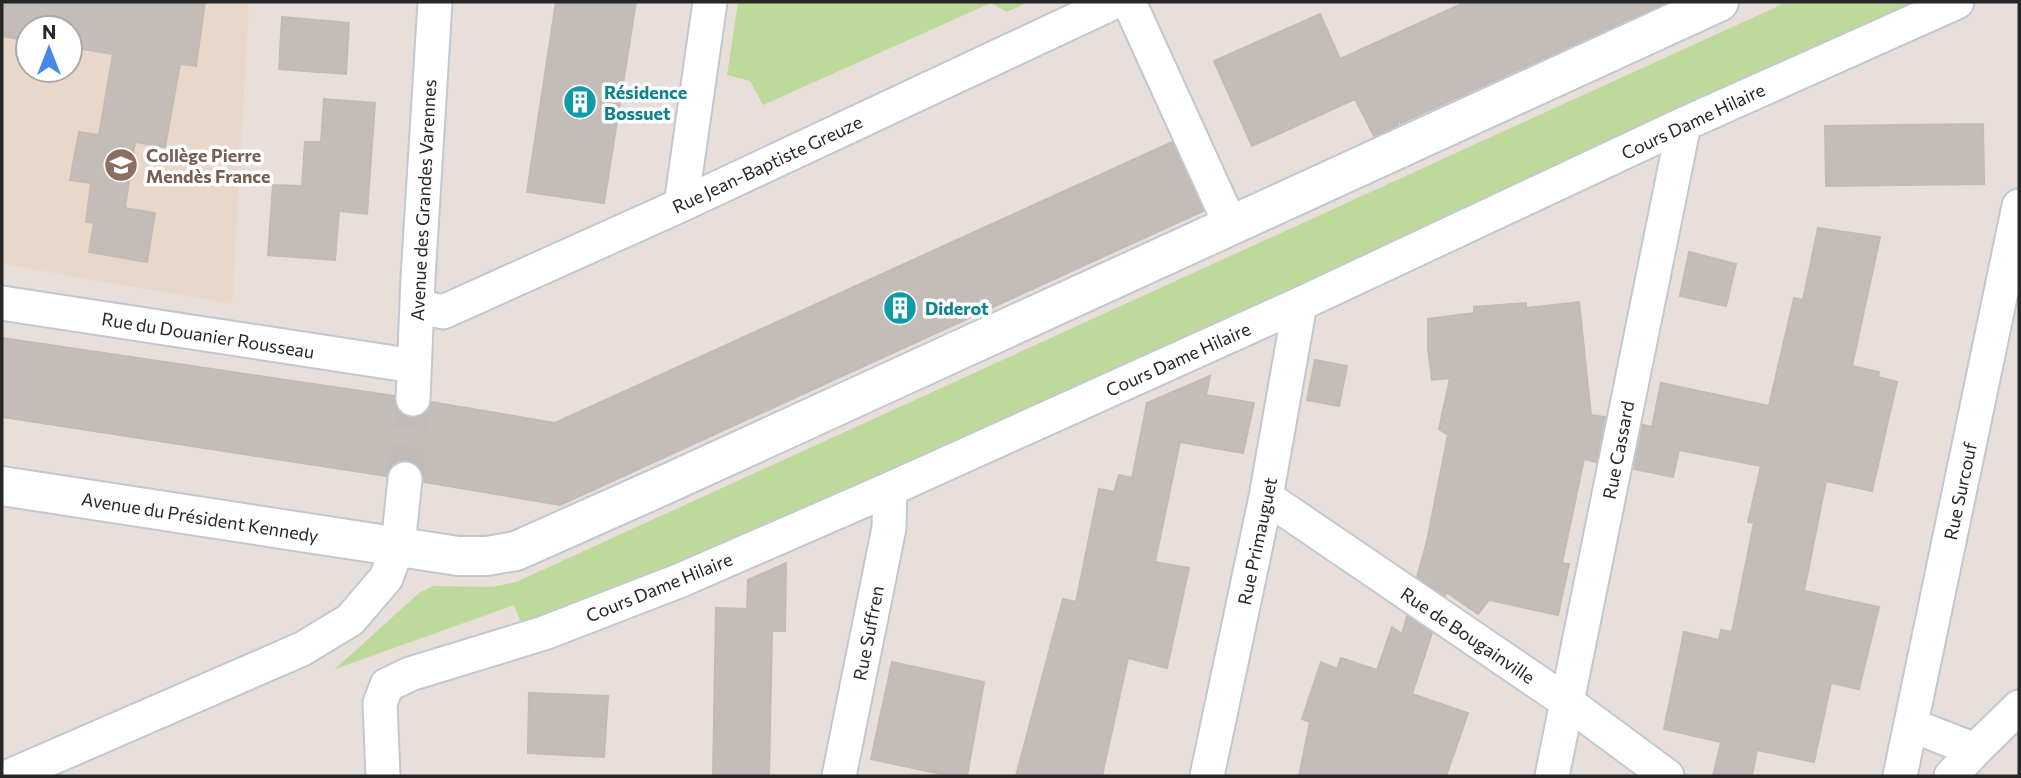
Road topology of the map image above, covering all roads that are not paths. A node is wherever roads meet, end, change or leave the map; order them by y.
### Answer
1 (435, 2) edge
2 (710, 2) edge
3 (1114, 2) edge
4 (1129, 2) edge
5 (1719, 2) edge
6 (1957, 2) edge
7 (1684, 124) junction
8 (681, 205) junction
9 (2019, 206) edge
10 (1231, 226) junction
11 (2, 303) edge
12 (1300, 304) junction
13 (416, 306) junction
14 (414, 366) junction
15 (412, 399) tunnel mouth
16 (405, 478) tunnel mouth
17 (2, 486) edge
18 (890, 489) junction
19 (1266, 497) junction
20 (398, 547) junction
21 (1567, 702) junction
22 (2019, 707) edge
23 (1911, 725) junction
24 (1975, 750) junction
25 (10, 776) edge
26 (383, 776) edge
27 (839, 776) edge
28 (1207, 776) edge
29 (1552, 776) edge
30 (1668, 776) edge
31 (1900, 776) edge
32 (1951, 776) edge

1 - 13 street, Avenue des Grandes Varennes
2 - 8 street
3 - 8 street, Rue Jean-Baptiste Greuze
4 - 10 street
5 - 10 street
6 - 7 street, Cours Dame Hilaire
7 - 12 street, Cours Dame Hilaire
7 - 21 street, Rue Cassard
8 - 13 street, Rue Jean-Baptiste Greuze
9 - 23 street, Rue Surcouf
10 - 20 street
11 - 14 street, Rue du Douanier Rousseau
12 - 18 street, Cours Dame Hilaire
12 - 19 street, Rue Primauguet
13 - 14 street, Avenue des Grandes Varennes
14 - 15 street, Avenue des Grandes Varennes
16 - 20 street
17 - 20 street, Avenue du Président Kennedy
18 - 26 street, Cours Dame Hilaire
18 - 27 street, Rue Suffren
19 - 21 street, Rue de Bougainville
19 - 28 street, Rue Primauguet
20 - 25 street
21 - 29 street, Rue Cassard
21 - 30 street, Rue de Bougainville
22 - 24 street
23 - 24 street
23 - 31 street, Rue Surcouf
24 - 32 street

